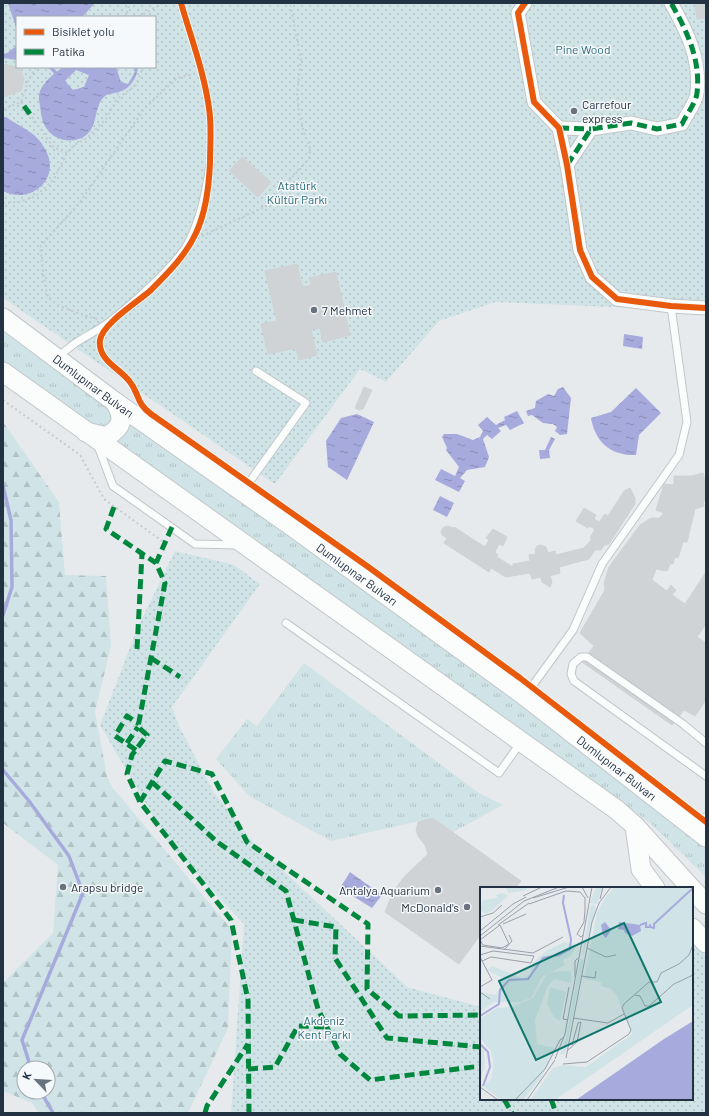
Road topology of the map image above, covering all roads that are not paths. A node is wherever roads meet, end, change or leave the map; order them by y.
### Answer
1 (524, 3) edge
2 (670, 3) edge
3 (559, 128) junction
4 (592, 129) junction
5 (210, 164) dead end
6 (567, 165) junction
7 (671, 306) junction
8 (706, 308) edge
9 (3, 318) edge
10 (57, 360) junction
11 (256, 371) dead end
12 (3, 372) edge
13 (115, 402) junction
14 (91, 436) junction
15 (242, 491) junction
16 (245, 545) junction
17 (286, 622) dead end
18 (525, 696) junction
19 (522, 742) junction
20 (706, 743) edge
21 (706, 776) edge
22 (706, 817) edge
23 (680, 818) junction
24 (635, 826) junction
25 (706, 837) edge
26 (654, 887) edge
27 (691, 887) edge
28 (693, 889) edge
29 (706, 904) edge
30 (693, 929) edge
31 (706, 943) edge

1 - 3 street
2 - 4 street
3 - 4 street
3 - 6 street
4 - 6 street
5 - 10 lane
6 - 7 street
7 - 8 street
7 - 18 lane
9 - 10 main road, Dumlupınar Bulvarı
10 - 13 main road, Dumlupınar Bulvarı
11 - 15 lane
12 - 14 main road
13 - 14 main road
13 - 15 main road, Dumlupınar Bulvarı
14 - 16 main road
14 - 16 lane
15 - 18 main road, Dumlupınar Bulvarı
16 - 19 main road
17 - 19 lane
18 - 23 main road, Dumlupınar Bulvarı
19 - 24 main road
20 - 21 lane
22 - 23 lane
23 - 25 main road, Dumlupınar Bulvarı
24 - 26 main road
24 - 27 main road
28 - 29 main road
30 - 31 main road

